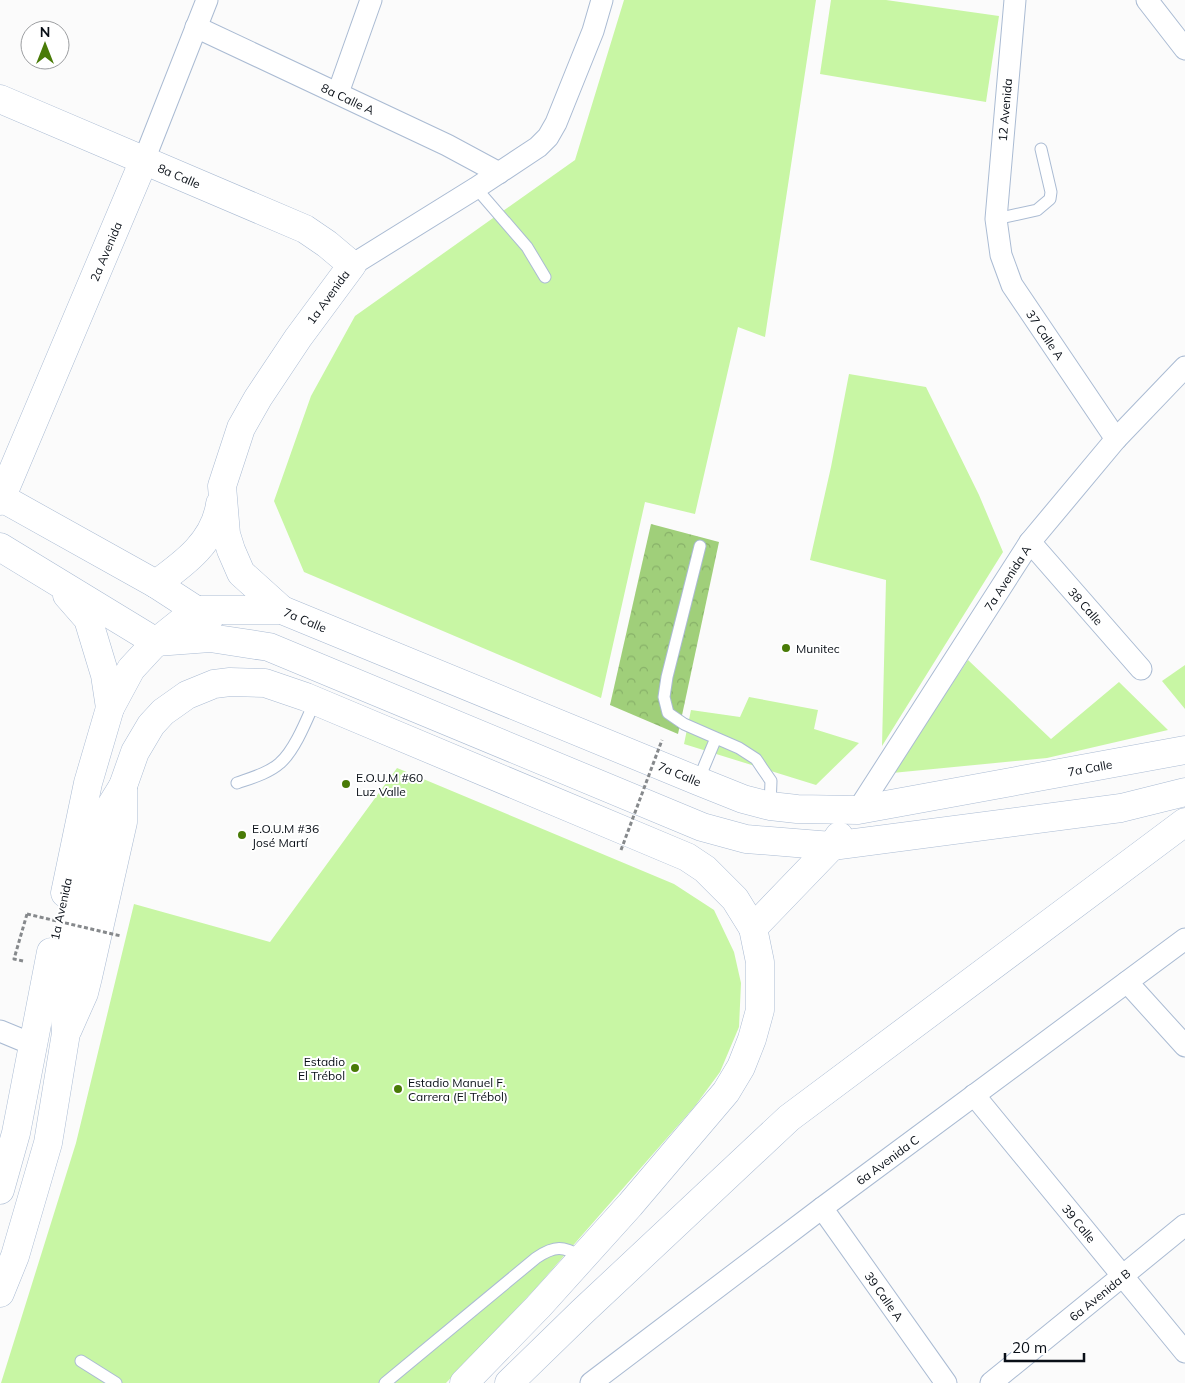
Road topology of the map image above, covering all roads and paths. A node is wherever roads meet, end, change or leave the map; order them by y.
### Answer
1 (207, 0) edge
2 (371, 0) edge
3 (602, 0) edge
4 (1015, 0) edge
5 (1147, 0) edge
6 (196, 27) junction
7 (1184, 44) edge
8 (338, 93) junction
9 (0, 99) edge
10 (1041, 149) dead end
11 (144, 160) junction
12 (499, 173) junction
13 (476, 188) junction
14 (996, 219) junction
15 (352, 265) junction
16 (545, 277) dead end
17 (1185, 367) edge
18 (1116, 439) junction
19 (222, 486) junction
20 (0, 499) edge
21 (1030, 542) junction
22 (700, 546) dead end
23 (0, 547) edge
24 (51, 577) junction
25 (156, 584) junction
26 (196, 610) junction
27 (282, 610) junction
28 (156, 642) junction
29 (269, 647) junction
30 (1141, 669) dead end
31 (315, 701) junction
32 (110, 708) junction
33 (716, 738) junction
34 (662, 740) dead end
35 (1185, 750) edge
36 (698, 781) junction
37 (237, 783) dead end
38 (1185, 792) edge
39 (770, 806) junction
40 (858, 810) junction
41 (1185, 822) edge
42 (832, 846) junction
43 (621, 850) dead end
44 (753, 928) junction
45 (120, 936) dead end
46 (1185, 939) edge
47 (14, 959) dead end
48 (1127, 982) junction
49 (0, 1031) edge
50 (34, 1045) junction
51 (1185, 1046) edge
52 (974, 1095) junction
53 (0, 1190) edge
54 (822, 1208) junction
55 (1185, 1225) edge
56 (583, 1257) junction
57 (1123, 1277) junction
58 (0, 1293) edge
59 (1185, 1352) edge
60 (81, 1361) dead end
61 (116, 1383) edge
62 (385, 1383) edge
63 (464, 1383) edge
64 (509, 1383) edge
65 (591, 1383) edge
66 (946, 1383) edge
67 (990, 1383) edge

1 - 6 street, 2a Avenida
2 - 8 street
3 - 12 street, 1a Avenida
4 - 14 street, 12 Avenida
5 - 7 street
6 - 8 street, 8a Calle A
6 - 11 street, 2a Avenida
8 - 12 street, 8a Calle A
9 - 11 main road, 8a Calle
10 - 14 lane
11 - 15 main road, 8a Calle
11 - 20 main road, 2a Avenida
12 - 13 street, 1a Avenida
13 - 15 street, 1a Avenida
13 - 16 lane
14 - 18 street, 37 Calle A
15 - 19 main road, 1a Avenida
17 - 18 street, 7a Avenida A
18 - 21 street, 7a Avenida A
19 - 25 main road
19 - 27 main road, 1a Avenida
20 - 25 main road
21 - 30 street, 38 Calle
21 - 40 street, 7a Avenida A
22 - 33 lane
23 - 24 main road
24 - 28 main road
24 - 32 main road
25 - 26 main road
26 - 27 main road, 7a Calle
26 - 28 main road
26 - 29 main road
27 - 36 main road, 7a Calle
28 - 29 main road
28 - 32 main road, 1a Avenida
29 - 42 main road
31 - 37 lane
31 - 44 main road
31 - 58 main road
32 - 50 main road, 1a Avenida
33 - 36 lane
33 - 39 lane
34 - 43 path, bridge
35 - 40 main road, 7a Calle
36 - 39 main road, 7a Calle
38 - 42 main road
39 - 40 main road, 7a Calle
40 - 42 main road
41 - 64 main road
42 - 44 main road
44 - 56 main road
45 - 47 path, bridge
46 - 48 street, 6a Avenida C
48 - 51 street
48 - 52 street, 6a Avenida C
49 - 50 street
50 - 53 main road, 1a Avenida
52 - 54 street, 6a Avenida C
52 - 57 street, 39 Calle
54 - 65 street, 6a Avenida C
54 - 66 street, 39 Calle A
55 - 57 street, 6a Avenida B
56 - 62 lane
56 - 63 main road
57 - 59 street, 39 Calle
57 - 67 street, 6a Avenida B
60 - 61 lane

